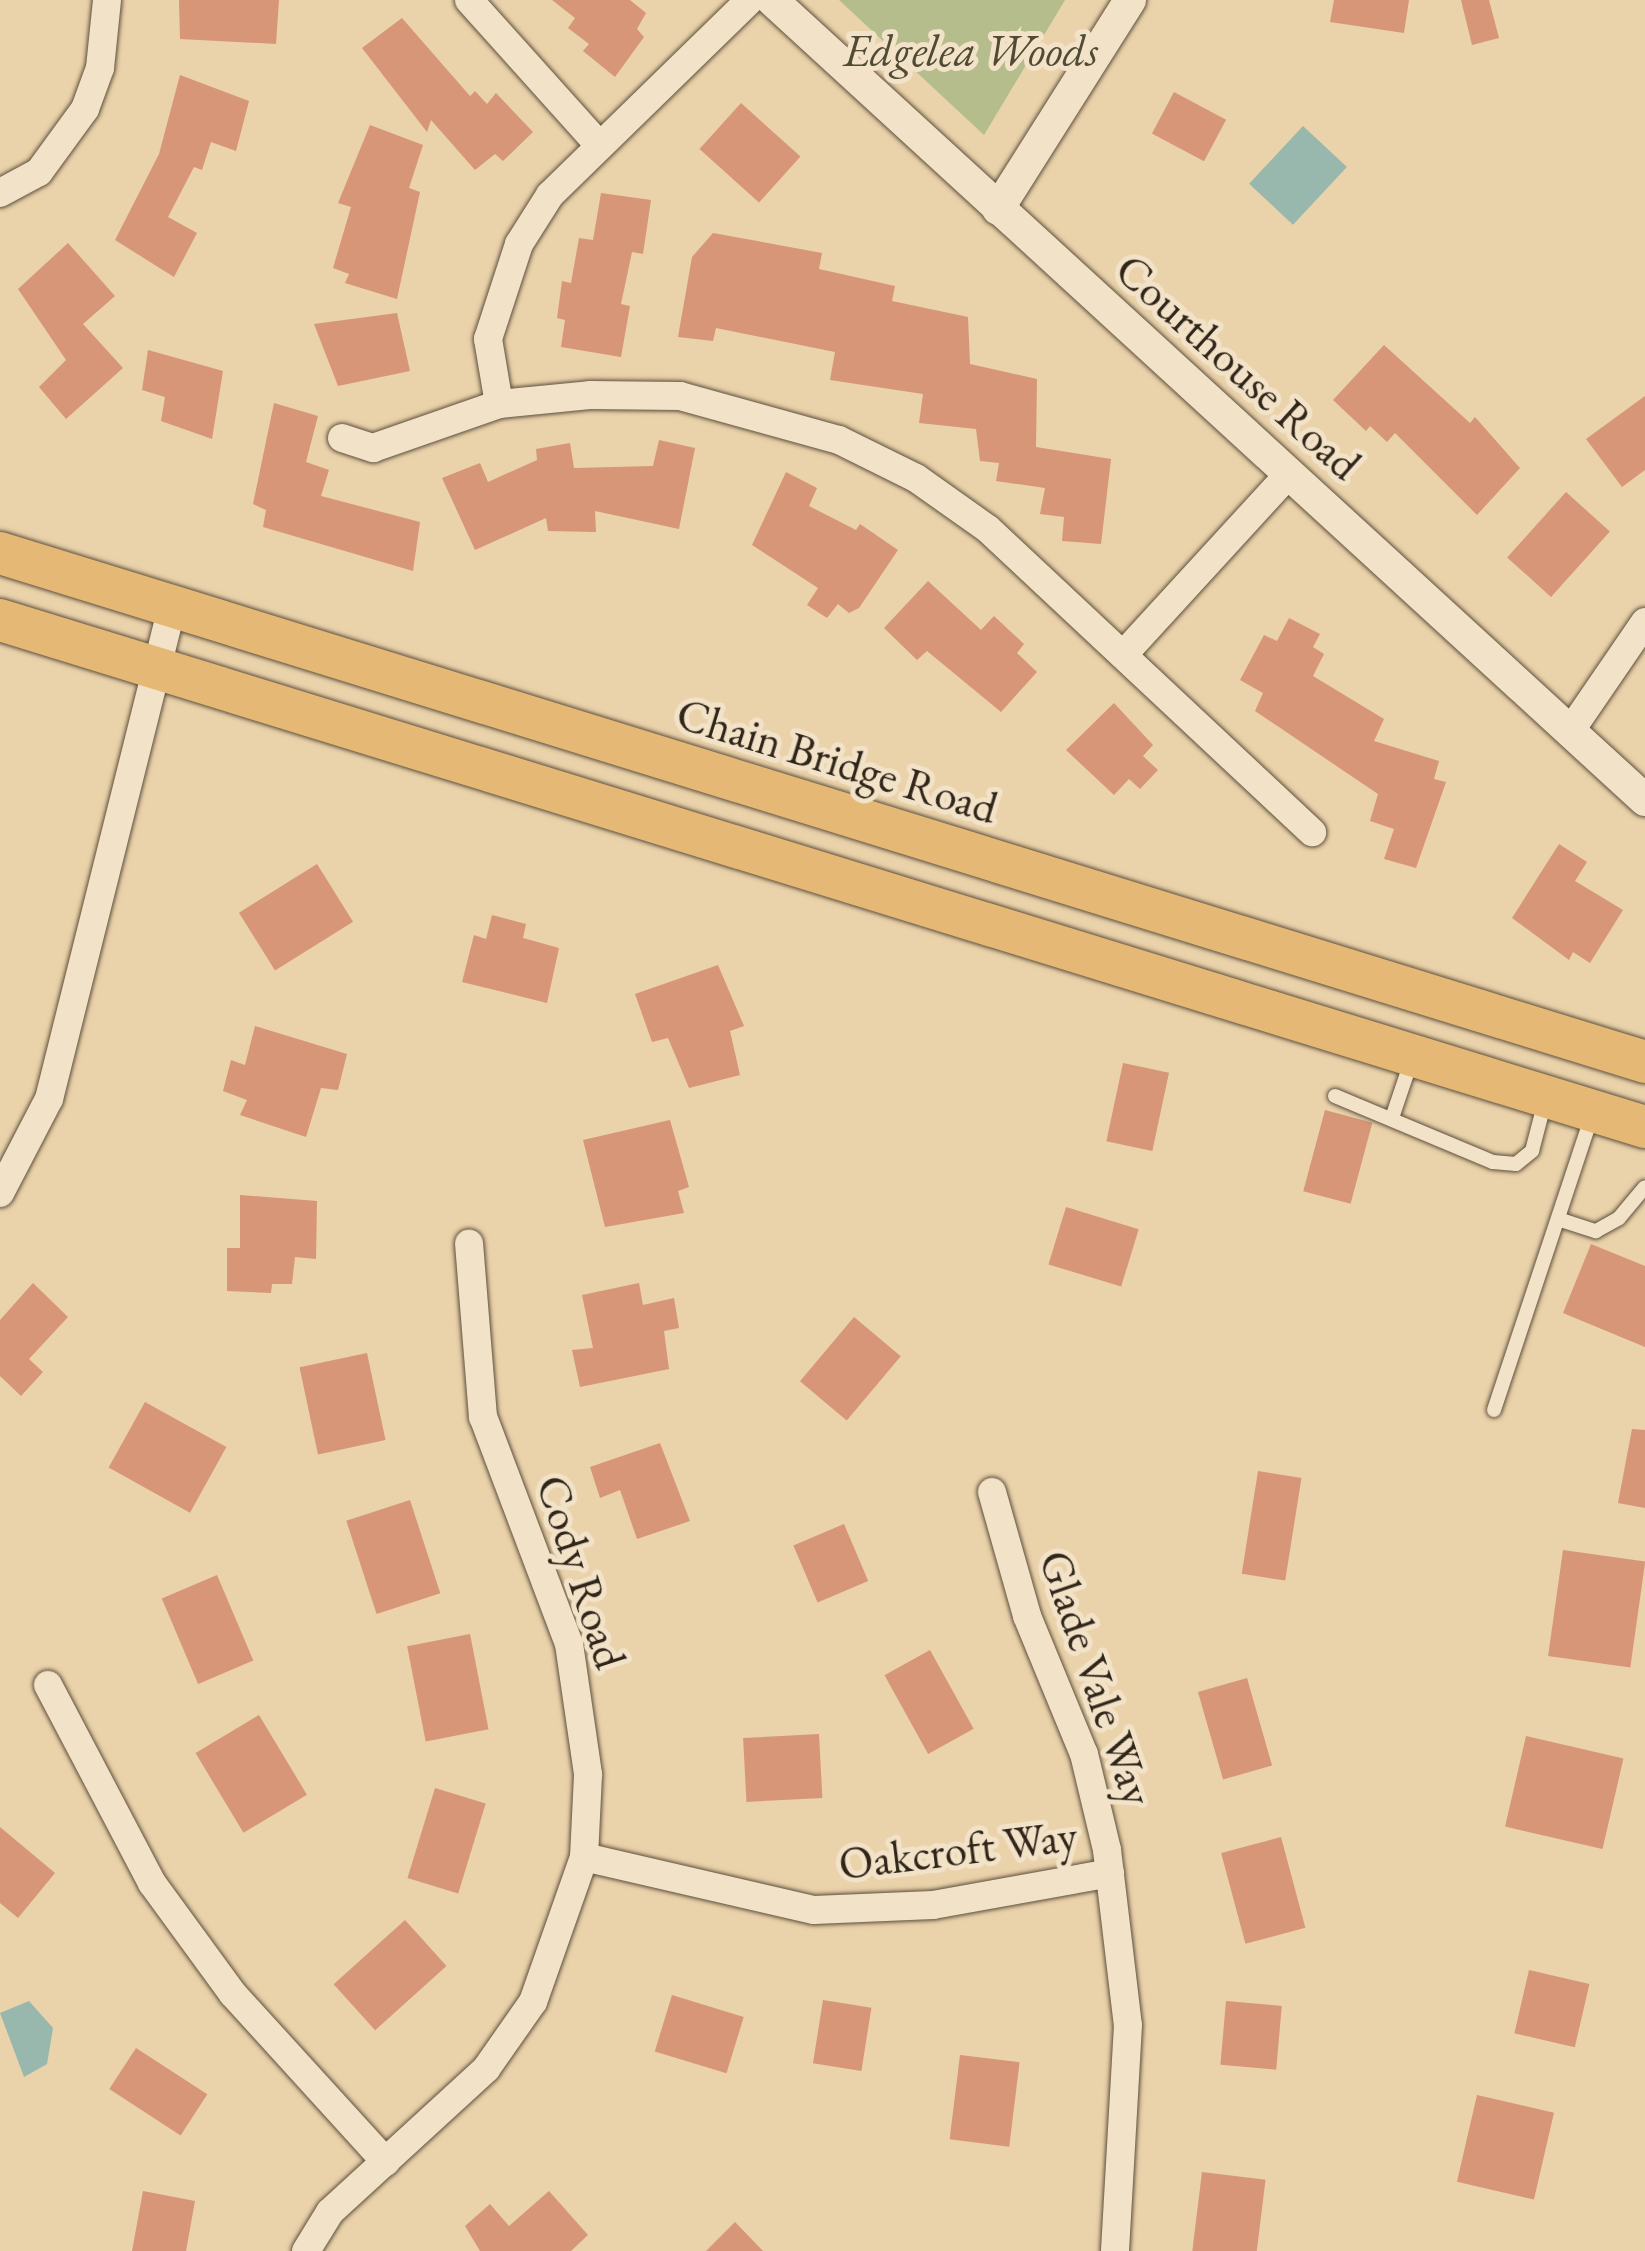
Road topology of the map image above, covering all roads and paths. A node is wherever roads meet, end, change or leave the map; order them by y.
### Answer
1 (107, 0) edge
2 (469, 0) edge
3 (750, 0) edge
4 (772, 0) edge
5 (1130, 0) edge
6 (599, 144) junction
7 (0, 193) edge
8 (998, 209) junction
9 (498, 404) junction
10 (342, 438) dead end
11 (1288, 474) junction
12 (0, 552) edge
13 (172, 607) junction
14 (0, 620) edge
15 (1645, 622) edge
16 (1124, 654) junction
17 (155, 668) junction
18 (1571, 730) junction
19 (1645, 800) edge
20 (1312, 832) dead end
21 (1414, 1051) junction
22 (1645, 1062) edge
23 (1547, 1095) junction
24 (1335, 1096) dead end
25 (1594, 1110) junction
26 (1393, 1115) junction
27 (1645, 1127) edge
28 (1645, 1186) edge
29 (0, 1193) edge
30 (1558, 1219) junction
31 (469, 1244) dead end
32 (1494, 1410) dead end
33 (992, 1492) dead end
34 (48, 1685) dead end
35 (584, 1857) junction
36 (1110, 1873) junction
37 (386, 2162) junction
38 (306, 2251) edge
39 (1114, 2251) edge

1 - 7 street
2 - 6 street
3 - 6 street
4 - 8 street, Courthouse Road
5 - 8 street
6 - 9 street
8 - 11 street, Courthouse Road
9 - 10 street
9 - 16 street
11 - 16 street
11 - 18 street, Courthouse Road
12 - 13 main road, Chain Bridge Road
13 - 17 street
13 - 22 main road, Chain Bridge Road
14 - 17 main road
15 - 18 street
16 - 20 street
17 - 21 main road
17 - 29 street
18 - 19 street, Courthouse Road
21 - 23 main road
21 - 26 lane
23 - 25 main road
23 - 26 lane
24 - 26 lane
25 - 27 main road
25 - 30 lane
28 - 30 lane
30 - 32 lane
31 - 35 street, Cody Road
33 - 36 street, Glade Vale Way
34 - 37 street
35 - 36 street, Oakcroft Way
35 - 37 street, Cody Road
36 - 39 street, Glade Vale Way
37 - 38 street, Cody Road

